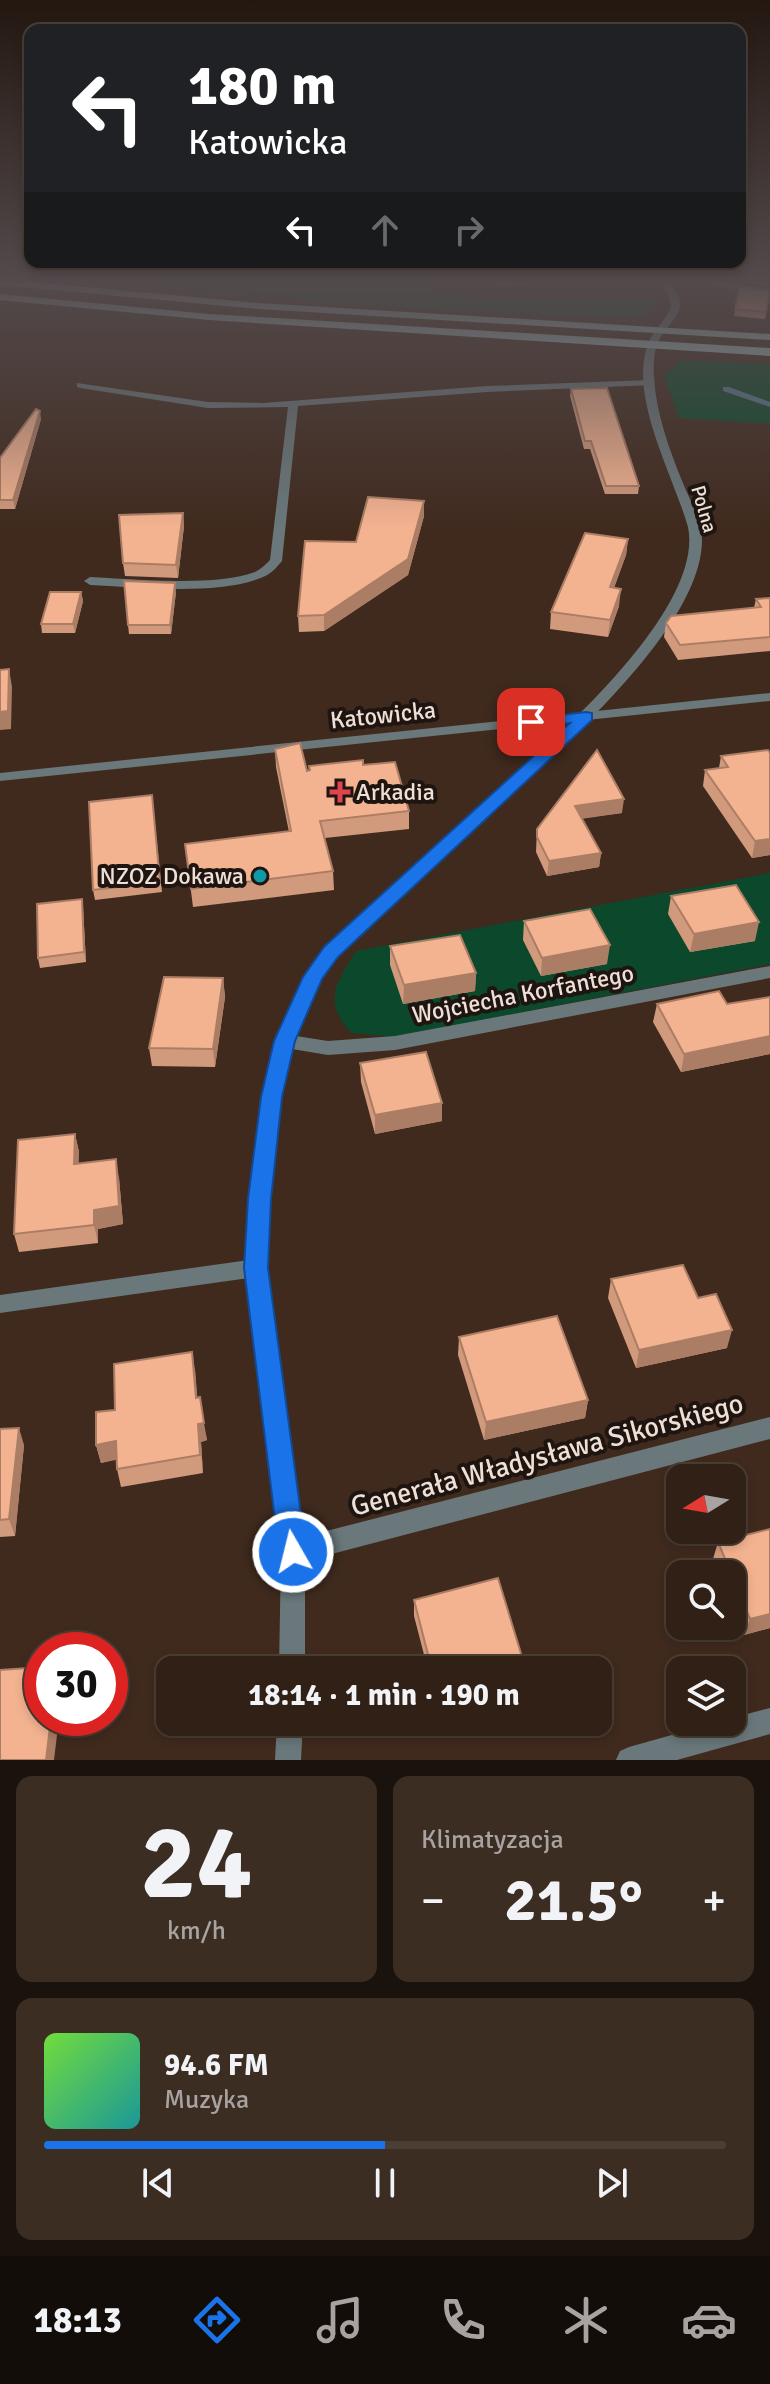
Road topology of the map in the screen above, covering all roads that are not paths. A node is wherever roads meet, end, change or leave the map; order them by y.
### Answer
1 (651, 364) edge
2 (650, 383) junction
3 (80, 385) dead end
4 (293, 406) junction
5 (90, 581) dead end
6 (770, 697) edge
7 (586, 716) junction
8 (0, 777) edge
9 (770, 972) edge
10 (285, 1041) junction
11 (256, 1268) junction
12 (0, 1304) edge
13 (770, 1428) edge
14 (293, 1552) junction
15 (292, 1656) edge
16 (770, 1721) edge
17 (289, 1736) edge
18 (288, 1760) edge
19 (629, 1760) edge

1 - 2 street, Polna
2 - 4 street
2 - 7 street, Polna
3 - 4 street
4 - 5 street
6 - 7 street, Katowicka
7 - 8 street, Katowicka
7 - 10 street, Polna
9 - 10 street, Wojciecha Korfantego
10 - 11 street, Polna
11 - 12 street
11 - 14 street, Polna
13 - 14 street, Generała Władysława Sikorskiego
14 - 15 street, Polna
16 - 19 street
17 - 18 street

